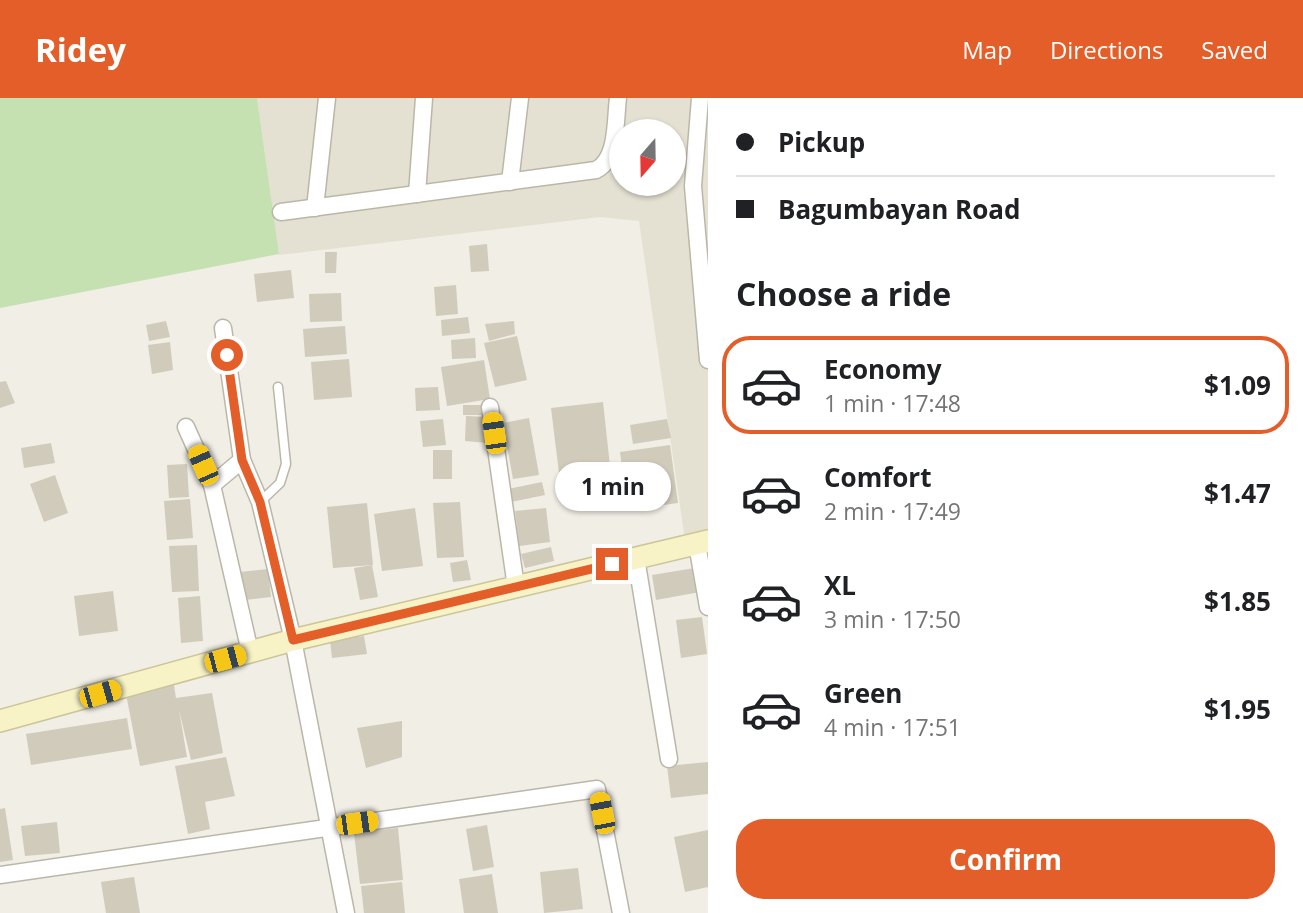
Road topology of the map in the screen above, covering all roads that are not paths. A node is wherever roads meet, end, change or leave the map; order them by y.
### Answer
1 (327, 98) edge
2 (424, 98) edge
3 (520, 98) edge
4 (618, 98) edge
5 (700, 98) edge
6 (510, 182) junction
7 (417, 194) junction
8 (315, 208) junction
9 (281, 212) dead end
10 (223, 328) dead end
11 (708, 360) edge
12 (278, 387) dead end
13 (490, 407) dead end
14 (186, 426) dead end
15 (242, 460) junction
16 (212, 485) junction
17 (260, 502) junction
18 (703, 542) edge
19 (636, 558) junction
20 (516, 587) junction
21 (708, 607) edge
22 (293, 640) junction
23 (250, 652) junction
24 (0, 722) edge
25 (669, 759) dead end
26 (330, 827) junction
27 (0, 875) edge
28 (346, 913) edge
29 (621, 913) edge

1 - 8 street
2 - 7 street
3 - 6 street
4 - 6 street
5 - 11 street
6 - 7 street
7 - 8 street
8 - 9 street
10 - 15 street
12 - 17 lane
13 - 20 street
14 - 16 street
15 - 16 street
15 - 17 street
16 - 23 street
17 - 22 street
18 - 19 street
18 - 21 street
19 - 20 street
19 - 25 street
20 - 22 street
22 - 23 street
22 - 26 street
23 - 24 street
26 - 27 street
26 - 28 street
26 - 29 street

